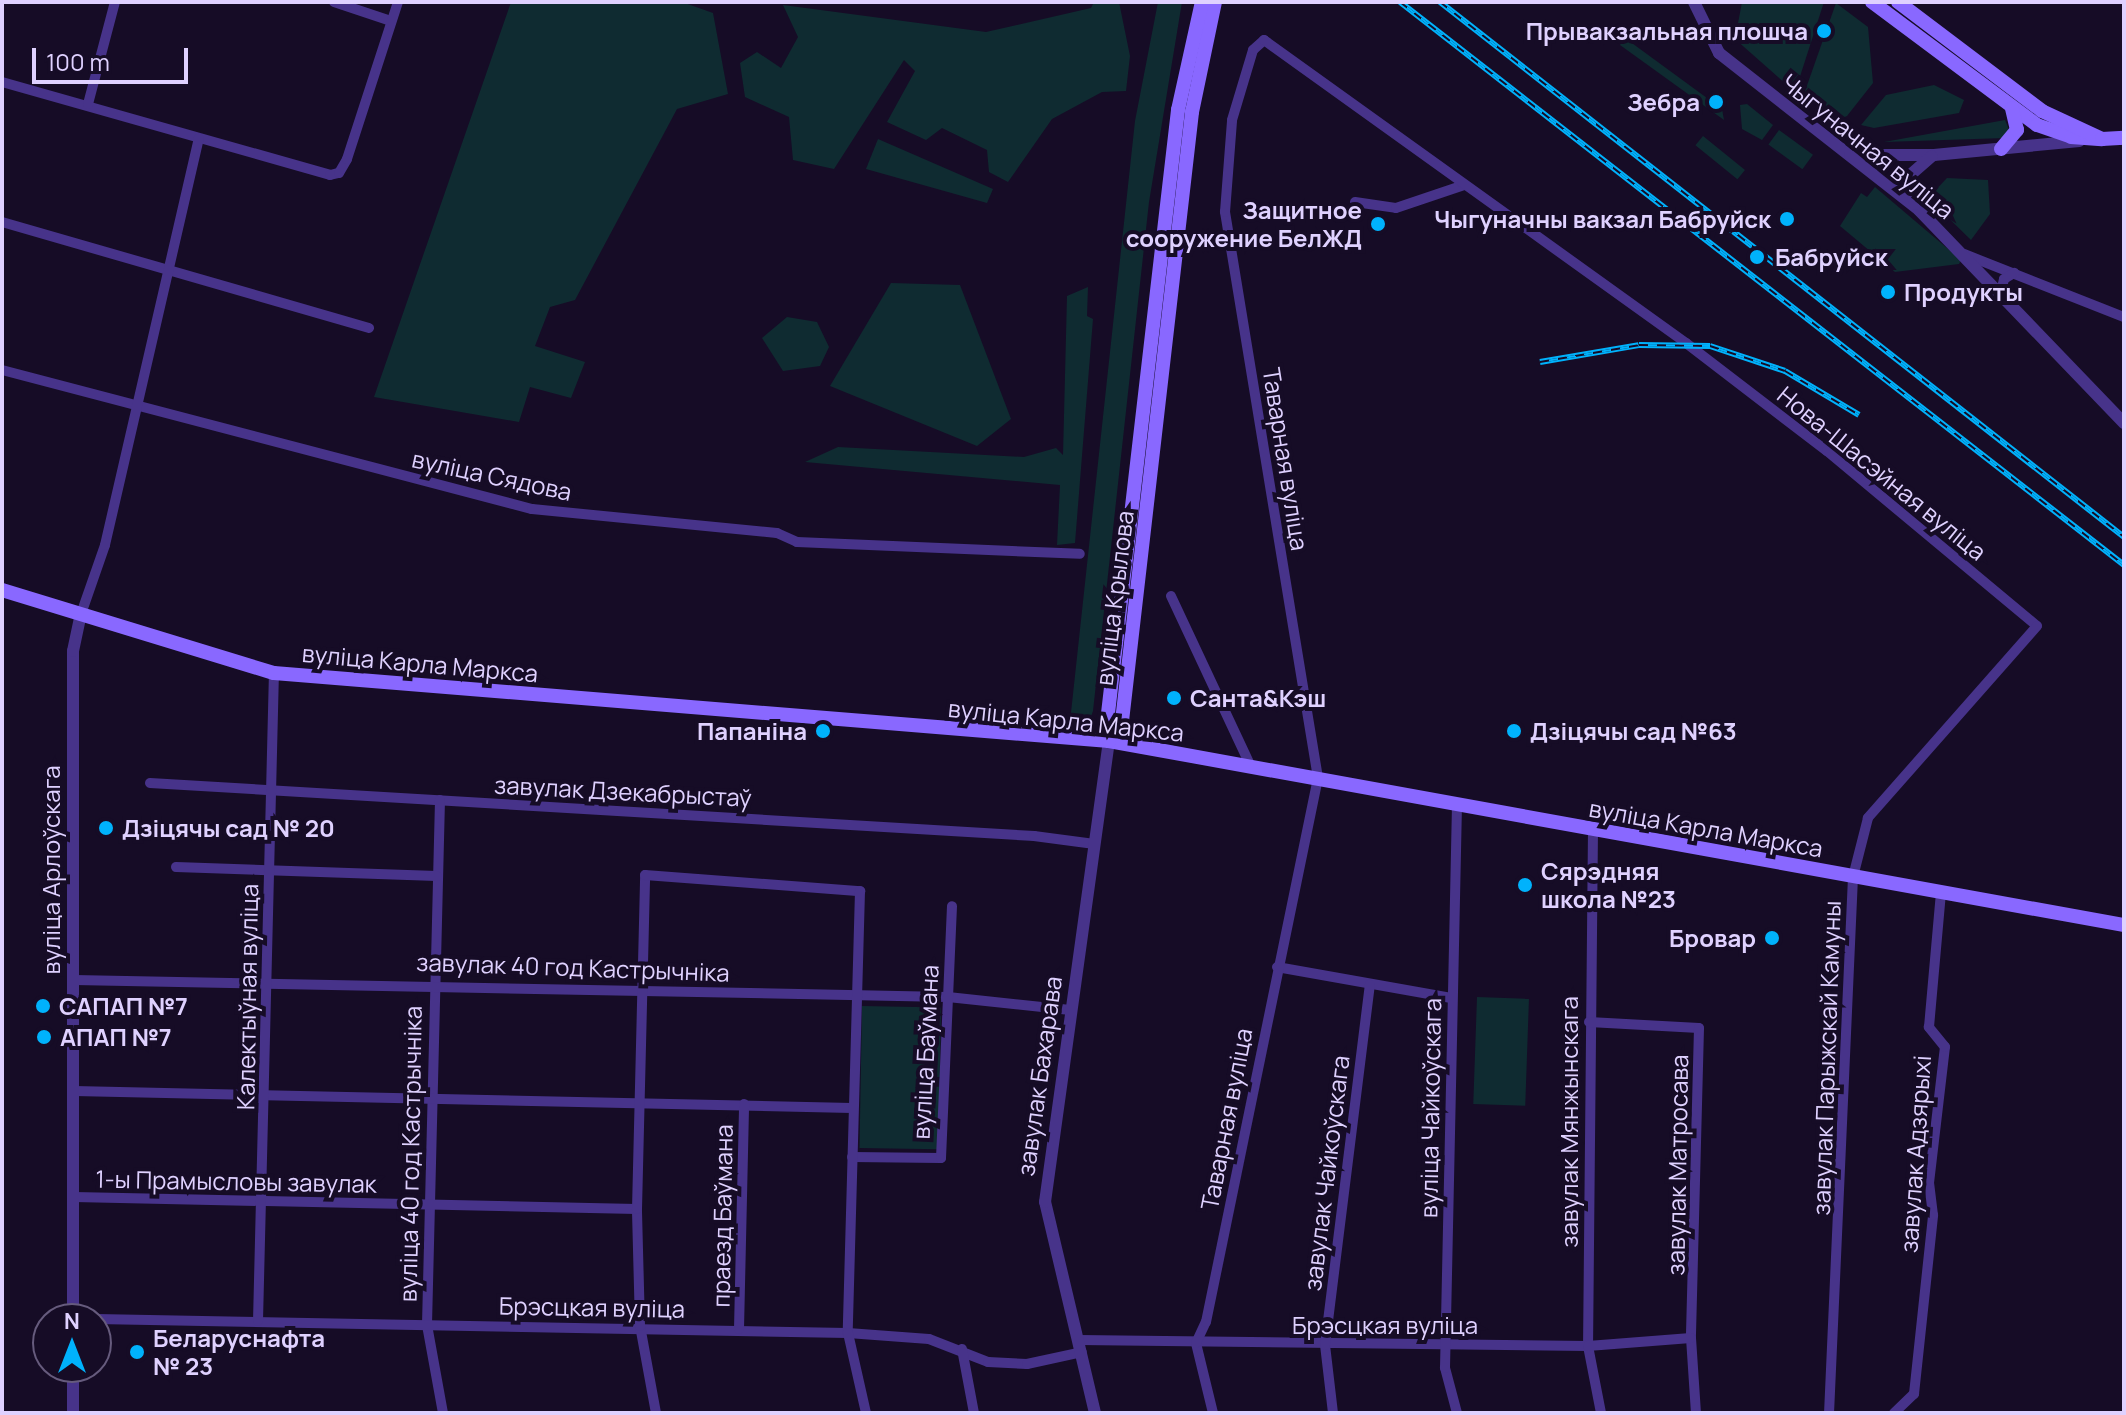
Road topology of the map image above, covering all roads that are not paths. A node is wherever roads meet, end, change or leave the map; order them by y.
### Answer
1 (115, 2) edge
2 (334, 2) edge
3 (398, 2) edge
4 (1202, 2) edge
5 (1215, 2) edge
6 (1694, 2) edge
7 (1872, 2) edge
8 (1898, 2) edge
9 (391, 21) junction
10 (1203, 24) junction
11 (2, 82) edge
12 (88, 104) junction
13 (2012, 109) junction
14 (2124, 138) edge
15 (199, 139) junction
16 (2102, 139) junction
17 (2001, 149) junction
18 (1850, 155) junction
19 (1934, 155) junction
20 (1464, 185) junction
21 (1355, 202) dead end
22 (1919, 210) junction
23 (2, 222) edge
24 (1964, 254) junction
25 (168, 270) junction
26 (2014, 273) junction
27 (2001, 292) junction
28 (2124, 317) edge
29 (369, 328) dead end
30 (1699, 353) joint
31 (2, 370) edge
32 (136, 408) junction
33 (2124, 423) edge
34 (1080, 554) dead end
35 (2, 590) edge
36 (1171, 596) dead end
37 (81, 614) junction
38 (2037, 626) joint
39 (274, 673) junction
40 (1109, 741) junction
41 (1251, 767) junction
42 (1318, 778) junction
43 (150, 783) dead end
44 (270, 788) junction
45 (440, 800) junction
46 (1457, 803) junction
47 (1593, 829) junction
48 (1094, 844) junction
49 (176, 867) dead end
50 (268, 871) junction
51 (437, 876) junction
52 (1853, 877) junction
53 (1941, 893) junction
54 (952, 906) dead end
55 (2124, 925) edge
56 (1277, 967) junction
57 (74, 980) junction
58 (265, 981) junction
59 (434, 983) junction
60 (1370, 985) junction
61 (642, 990) junction
62 (856, 995) junction
63 (948, 997) junction
64 (1451, 998) junction
65 (1070, 1010) junction
66 (1589, 1022) junction
67 (74, 1091) junction
68 (265, 1092) junction
69 (430, 1097) junction
70 (639, 1102) junction
71 (744, 1104) junction
72 (852, 1108) junction
73 (852, 1157) junction
74 (74, 1197) junction
75 (264, 1200) junction
76 (428, 1205) junction
77 (637, 1209) junction
78 (73, 1303) edge
79 (112, 1319) edge
80 (258, 1321) junction
81 (427, 1325) junction
82 (640, 1326) junction
83 (739, 1329) junction
84 (848, 1333) junction
85 (1691, 1338) junction
86 (1196, 1343) junction
87 (1325, 1345) junction
88 (1080, 1346) junction
89 (1445, 1346) junction
90 (1588, 1346) junction
91 (962, 1349) junction
92 (73, 1383) edge
93 (73, 1413) edge
94 (443, 1413) edge
95 (656, 1413) edge
96 (866, 1413) edge
97 (974, 1413) edge
98 (1095, 1413) edge
99 (1213, 1413) edge
100 (1333, 1413) edge
101 (1457, 1413) edge
102 (1601, 1413) edge
103 (1696, 1413) edge
104 (1829, 1413) edge
105 (1894, 1413) edge

1 - 12 street
2 - 9 street
3 - 9 street
4 - 10 main road, вуліца Крылова
5 - 10 main road, вуліца Крылова
6 - 18 street, Чыгуначная вуліца
7 - 13 main road
8 - 16 main road
9 - 15 street
10 - 40 main road, вуліца Крылова
11 - 12 street
12 - 15 street
13 - 16 main road
13 - 17 main road
14 - 16 main road
15 - 25 street
16 - 17 street
17 - 19 street
18 - 19 street
18 - 22 street, Чыгуначная вуліца
19 - 22 street
20 - 21 street
20 - 30 street, Таварная вуліца
20 - 42 street, Таварная вуліца
22 - 24 street, Чыгуначная вуліца
23 - 25 street
24 - 26 street
24 - 27 street, Чыгуначная вуліца
25 - 29 street
25 - 32 street
26 - 27 street
26 - 28 street
27 - 33 street, Чыгуначная вуліца
30 - 38 street, Нова-Шасэйная вуліца
31 - 32 street, вуліца Сядова
32 - 34 street, вуліца Сядова
32 - 37 street
35 - 37 main road, вуліца Карла Маркса
36 - 41 street
37 - 39 main road, вуліца Карла Маркса
37 - 57 street, вуліца Арлоўскага
38 - 52 street, завулак Парыжскай Камуны
39 - 40 main road, вуліца Карла Маркса
39 - 44 street, Калектыўная вуліца
40 - 41 main road, вуліца Карла Маркса
40 - 48 street, завулак Бахарава
41 - 42 main road, вуліца Карла Маркса
42 - 46 main road, вуліца Карла Маркса
42 - 56 street, Таварная вуліца
43 - 44 street, завулак Дзекабрыстаў
44 - 45 street, завулак Дзекабрыстаў
44 - 50 street, Калектыўная вуліца
45 - 48 street, завулак Дзекабрыстаў
45 - 51 street, вуліца 40 год Кастрычніка
46 - 47 main road, вуліца Карла Маркса
46 - 64 street, вуліца Чайкоўскага
47 - 52 main road, вуліца Карла Маркса
47 - 66 street, завулак Мянжынскага
48 - 65 street, завулак Бахарава
49 - 50 street
50 - 51 street
50 - 58 street, Калектыўная вуліца
51 - 59 street, вуліца 40 год Кастрычніка
52 - 53 main road, вуліца Карла Маркса
52 - 104 street, завулак Парыжскай Камуны
53 - 55 main road, вуліца Карла Маркса
53 - 105 street, завулак Адзярыхі
54 - 63 street, вуліца Баўмана
56 - 60 street
56 - 86 street, Таварная вуліца
57 - 58 street, завулак 40 год Кастрычніка
57 - 67 street, вуліца Арлоўскага
58 - 59 street, завулак 40 год Кастрычніка
58 - 68 street, Калектыўная вуліца
59 - 61 street, завулак 40 год Кастрычніка
59 - 69 street, вуліца 40 год Кастрычніка
60 - 64 street
60 - 87 street, завулак Чайкоўскага
61 - 62 street, завулак 40 год Кастрычніка
61 - 62 street
61 - 70 street
62 - 63 street, завулак 40 год Кастрычніка
62 - 72 street
63 - 65 street, завулак 40 год Кастрычніка
63 - 73 street, вуліца Баўмана
64 - 89 street, вуліца Чайкоўскага
65 - 88 street, завулак Бахарава
66 - 85 street, завулак Матросава
66 - 90 street, завулак Мянжынскага
67 - 68 street
67 - 74 street, вуліца Арлоўскага
68 - 69 street
68 - 75 street, Калектыўная вуліца
69 - 70 street
69 - 76 street, вуліца 40 год Кастрычніка
70 - 71 street
70 - 77 street
71 - 72 street
71 - 83 street, праезд Баўмана
72 - 73 street
73 - 84 street
74 - 75 street, 1-ы Прамысловы завулак
74 - 78 street, вуліца Арлоўскага
75 - 76 street, 1-ы Прамысловы завулак
75 - 80 street, Калектыўная вуліца
76 - 77 street, 1-ы Прамысловы завулак
76 - 81 street, вуліца 40 год Кастрычніка
77 - 82 street
79 - 80 street, Брэсцкая вуліца
80 - 81 street, Брэсцкая вуліца
81 - 82 street, Брэсцкая вуліца
81 - 94 street, вуліца 40 год Кастрычніка
82 - 83 street, Брэсцкая вуліца
82 - 95 street
83 - 84 street, Брэсцкая вуліца
84 - 91 street, Брэсцкая вуліца
84 - 96 street
85 - 90 street, Брэсцкая вуліца
85 - 103 street, завулак Матросава
86 - 87 street, Брэсцкая вуліца
86 - 88 street, Брэсцкая вуліца
86 - 99 street
87 - 89 street, Брэсцкая вуліца
87 - 100 street, завулак Чайкоўскага
88 - 91 street, Брэсцкая вуліца
88 - 98 street, завулак Бахарава
89 - 90 street, Брэсцкая вуліца
89 - 101 street, вуліца Чайкоўскага
90 - 102 street, завулак Мянжынскага
91 - 97 street
92 - 93 street

